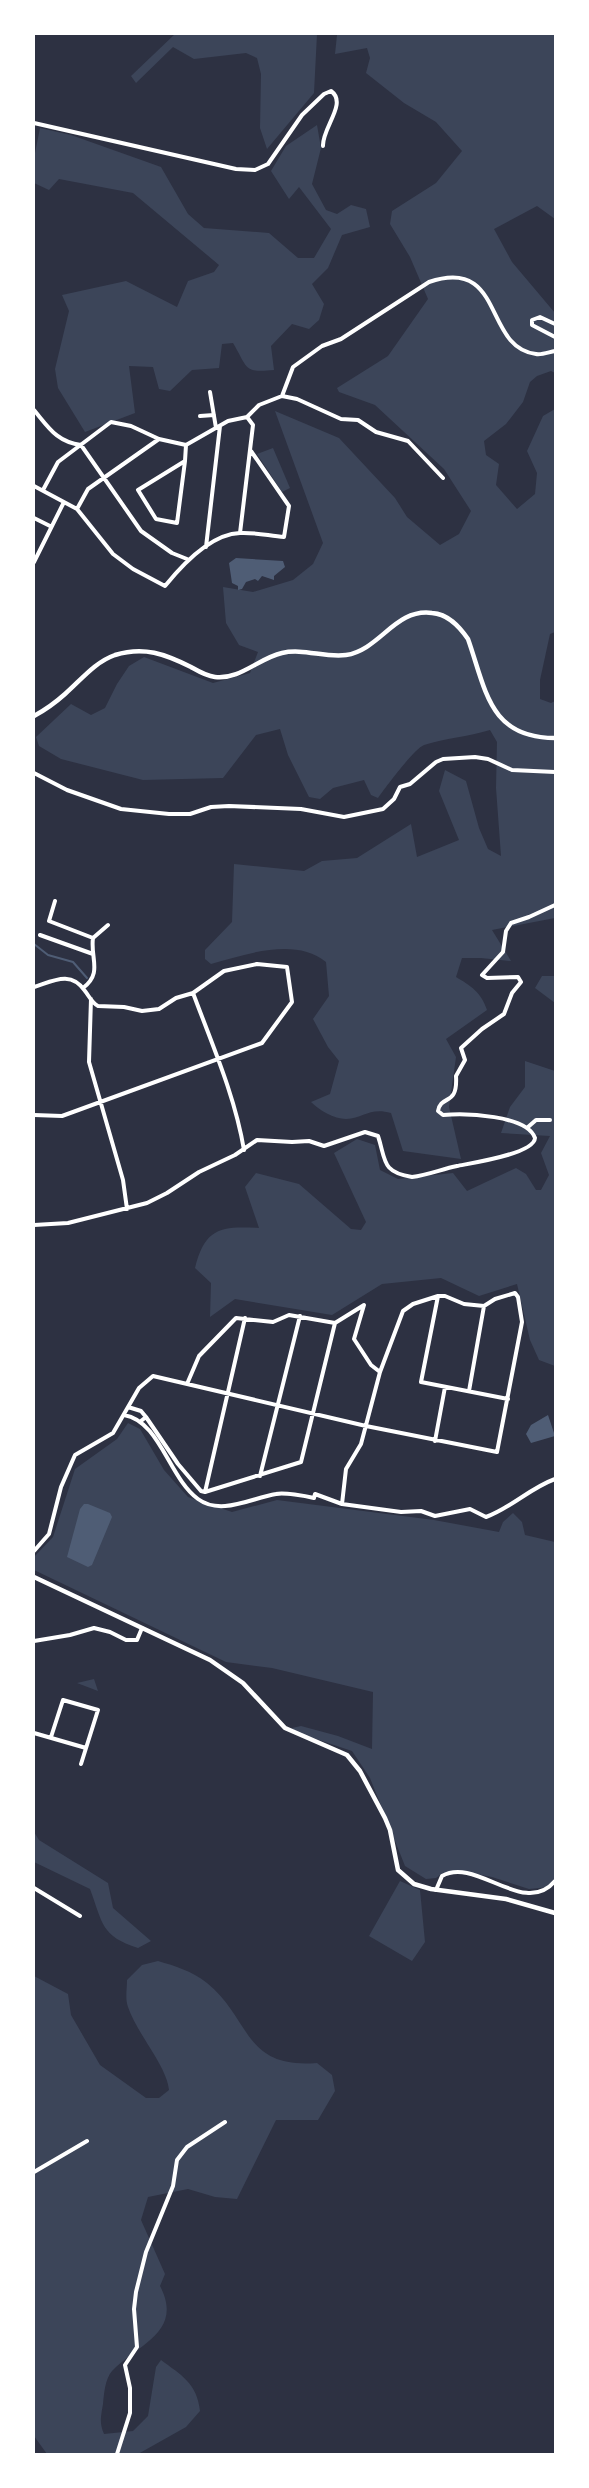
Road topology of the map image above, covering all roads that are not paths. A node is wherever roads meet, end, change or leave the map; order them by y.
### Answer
1 (34, 123) edge
2 (323, 146) dead end
3 (555, 324) edge
4 (555, 337) edge
5 (555, 351) edge
6 (210, 392) dead end
7 (282, 396) junction
8 (34, 410) edge
9 (214, 415) junction
10 (200, 416) dead end
11 (247, 417) junction
12 (218, 427) junction
13 (159, 439) junction
14 (82, 445) junction
15 (186, 445) junction
16 (251, 452) junction
17 (185, 461) junction
18 (443, 478) dead end
19 (104, 479) junction
20 (34, 486) edge
21 (43, 490) junction
22 (64, 502) junction
23 (77, 509) junction
24 (34, 518) edge
25 (50, 526) junction
26 (240, 533) junction
27 (206, 547) junction
28 (36, 552) edge
29 (187, 560) junction
30 (34, 562) edge
31 (34, 716) edge
32 (555, 738) edge
33 (555, 772) edge
34 (34, 773) edge
35 (55, 901) dead end
36 (555, 905) edge
37 (108, 925) dead end
38 (40, 935) dead end
39 (94, 938) junction
40 (93, 954) junction
41 (34, 987) edge
42 (83, 988) junction
43 (193, 993) junction
44 (91, 999) junction
45 (218, 1059) junction
46 (102, 1102) junction
47 (34, 1115) edge
48 (550, 1120) dead end
49 (528, 1127) junction
50 (244, 1150) junction
51 (127, 1209) junction
52 (34, 1225) edge
53 (438, 1296) junction
54 (484, 1306) junction
55 (300, 1316) junction
56 (245, 1318) junction
57 (335, 1323) junction
58 (380, 1372) junction
59 (187, 1384) junction
60 (445, 1387) junction
61 (469, 1391) junction
62 (228, 1393) junction
63 (508, 1399) junction
64 (278, 1405) junction
65 (128, 1407) junction
66 (314, 1413) junction
67 (124, 1415) junction
68 (146, 1417) junction
69 (141, 1421) junction
70 (366, 1426) junction
71 (434, 1441) junction
72 (260, 1476) junction
73 (555, 1479) edge
74 (205, 1492) junction
75 (342, 1504) junction
76 (34, 1551) edge
77 (34, 1577) edge
78 (142, 1628) junction
79 (34, 1641) edge
80 (34, 1733) edge
81 (50, 1737) junction
82 (86, 1748) junction
83 (81, 1764) dead end
84 (555, 1881) edge
85 (34, 1888) edge
86 (436, 1890) junction
87 (555, 1913) edge
88 (80, 1916) dead end
89 (225, 2122) dead end
90 (87, 2140) dead end
91 (34, 2172) edge
92 (116, 2454) edge

1 - 2 street
3 - 4 street
5 - 7 street
6 - 9 street
7 - 11 street
7 - 18 street
8 - 14 street
9 - 10 street
9 - 12 street
11 - 12 street
11 - 16 street
12 - 15 street
12 - 27 street
13 - 14 street
13 - 15 street
13 - 19 street
14 - 19 street
14 - 21 street
15 - 17 street
16 - 26 street
16 - 26 street
17 - 17 street
19 - 23 street
19 - 29 street
20 - 21 street
21 - 22 street
22 - 23 street
22 - 25 street
23 - 29 street
24 - 25 street
25 - 28 street
26 - 27 street
27 - 29 street
28 - 30 street
31 - 32 street
33 - 34 street
35 - 39 street
36 - 49 street
37 - 39 street
38 - 40 street
39 - 40 street
40 - 42 street
41 - 42 street
42 - 44 street
43 - 44 street
43 - 45 street
43 - 45 street
44 - 46 street
45 - 46 street
45 - 50 street
46 - 47 street
46 - 51 street
48 - 49 street
49 - 50 street
50 - 51 street
51 - 52 street
53 - 54 street
53 - 58 street
53 - 60 street
54 - 61 street
54 - 63 street
55 - 56 street
55 - 57 street
55 - 64 street
56 - 59 street
56 - 62 street
57 - 58 street
57 - 66 street
58 - 70 street
59 - 62 street
59 - 65 street
60 - 61 street
60 - 71 street
61 - 63 street
62 - 64 street
62 - 74 street
63 - 71 street
64 - 66 street
64 - 72 street
65 - 67 street
65 - 68 street
66 - 70 street
66 - 72 street
67 - 69 street
67 - 76 street
68 - 69 street
68 - 74 street
69 - 75 street
70 - 71 street
70 - 75 street
72 - 74 street
73 - 75 street
77 - 78 street
78 - 79 street
78 - 86 street
80 - 81 street
81 - 82 street
81 - 82 street
82 - 83 street
84 - 86 street
85 - 88 street
86 - 87 street
89 - 92 street
90 - 91 street

